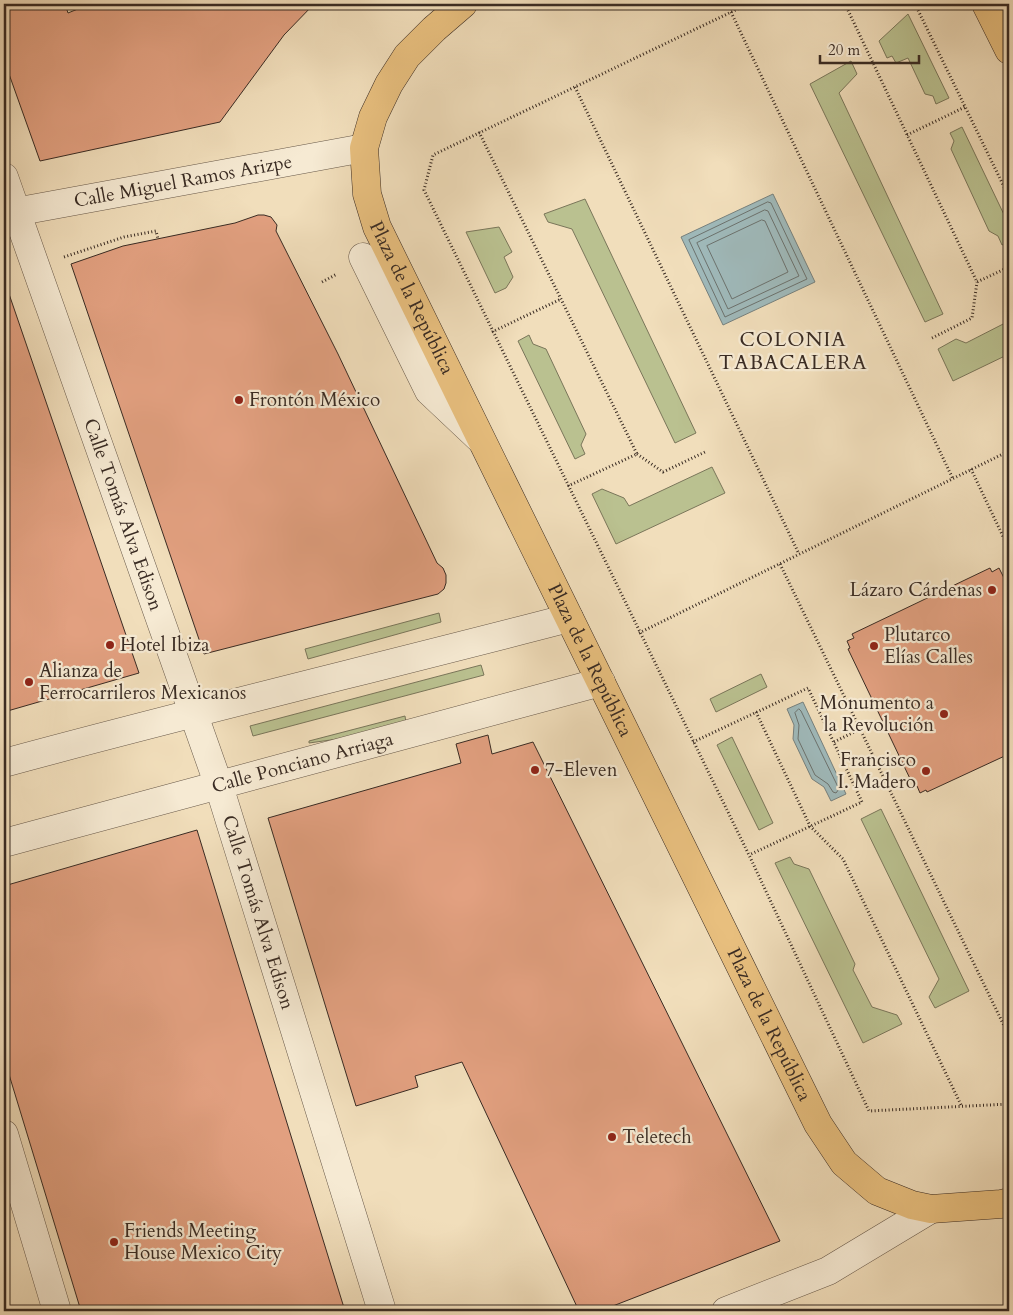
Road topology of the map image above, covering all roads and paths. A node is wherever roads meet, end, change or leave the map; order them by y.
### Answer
1 (463, 4) edge
2 (748, 4) edge
3 (845, 4) edge
4 (915, 4) edge
5 (986, 4) edge
6 (731, 12) junction
7 (1009, 50) edge
8 (575, 87) junction
9 (965, 106) junction
10 (479, 132) junction
11 (907, 135) junction
12 (364, 148) junction
13 (4, 177) edge
14 (1009, 197) edge
15 (10, 212) edge
16 (158, 239) dead end
17 (363, 257) dead end
18 (63, 258) dead end
19 (1009, 267) edge
20 (977, 282) junction
21 (560, 299) junction
22 (492, 332) junction
23 (932, 338) dead end
24 (482, 441) junction
25 (1009, 451) edge
26 (705, 452) dead end
27 (637, 454) junction
28 (971, 469) junction
29 (952, 479) junction
30 (568, 486) junction
31 (1009, 549) edge
32 (799, 554) junction
33 (780, 564) junction
34 (569, 618) junction
35 (639, 633) junction
36 (601, 682) junction
37 (756, 712) junction
38 (193, 714) junction
39 (860, 729) junction
40 (692, 742) junction
41 (834, 742) junction
42 (4, 763) edge
43 (219, 786) junction
44 (810, 826) junction
45 (4, 843) edge
46 (748, 855) junction
47 (1009, 1036) edge
48 (1009, 1104) edge
49 (962, 1107) junction
50 (4, 1134) edge
51 (1009, 1202) edge
52 (931, 1208) junction
53 (57, 1311) edge
54 (382, 1311) edge
55 (726, 1311) edge

1 - 12 main road, Plaza de la República
2 - 6 path
3 - 11 path
4 - 9 path
5 - 7 main road
6 - 8 path
6 - 29 path
8 - 10 path
8 - 32 path
9 - 11 path
9 - 14 path
10 - 21 path
10 - 22 path
11 - 20 path
12 - 15 street, Calle Miguel Ramos Arizpe
12 - 24 main road, Plaza de la República
13 - 15 street, Calle Tomás Alva Edison
15 - 38 street, Calle Tomás Alva Edison
16 - 18 path
17 - 24 street
19 - 20 path
20 - 23 path
21 - 22 path
21 - 27 path
22 - 30 path
24 - 34 main road, Plaza de la República
25 - 28 path
26 - 27 path
27 - 30 path
28 - 29 path
28 - 31 path
29 - 32 path
30 - 35 path
32 - 33 path
33 - 35 path
33 - 39 path
34 - 36 main road, Plaza de la República
34 - 38 street
35 - 40 path
36 - 43 street, Calle Ponciano Arriaga
36 - 52 main road, Plaza de la República
37 - 40 path
37 - 41 path
37 - 44 path
38 - 42 street
38 - 43 street, Calle Tomás Alva Edison
39 - 41 path
39 - 47 path
40 - 46 path
41 - 44 path
43 - 45 street, Calle Ponciano Arriaga
43 - 54 street, Calle Tomás Alva Edison
44 - 46 path
44 - 49 path
46 - 49 path
48 - 49 path
50 - 53 street
51 - 52 main road, Plaza de la República
52 - 55 street

